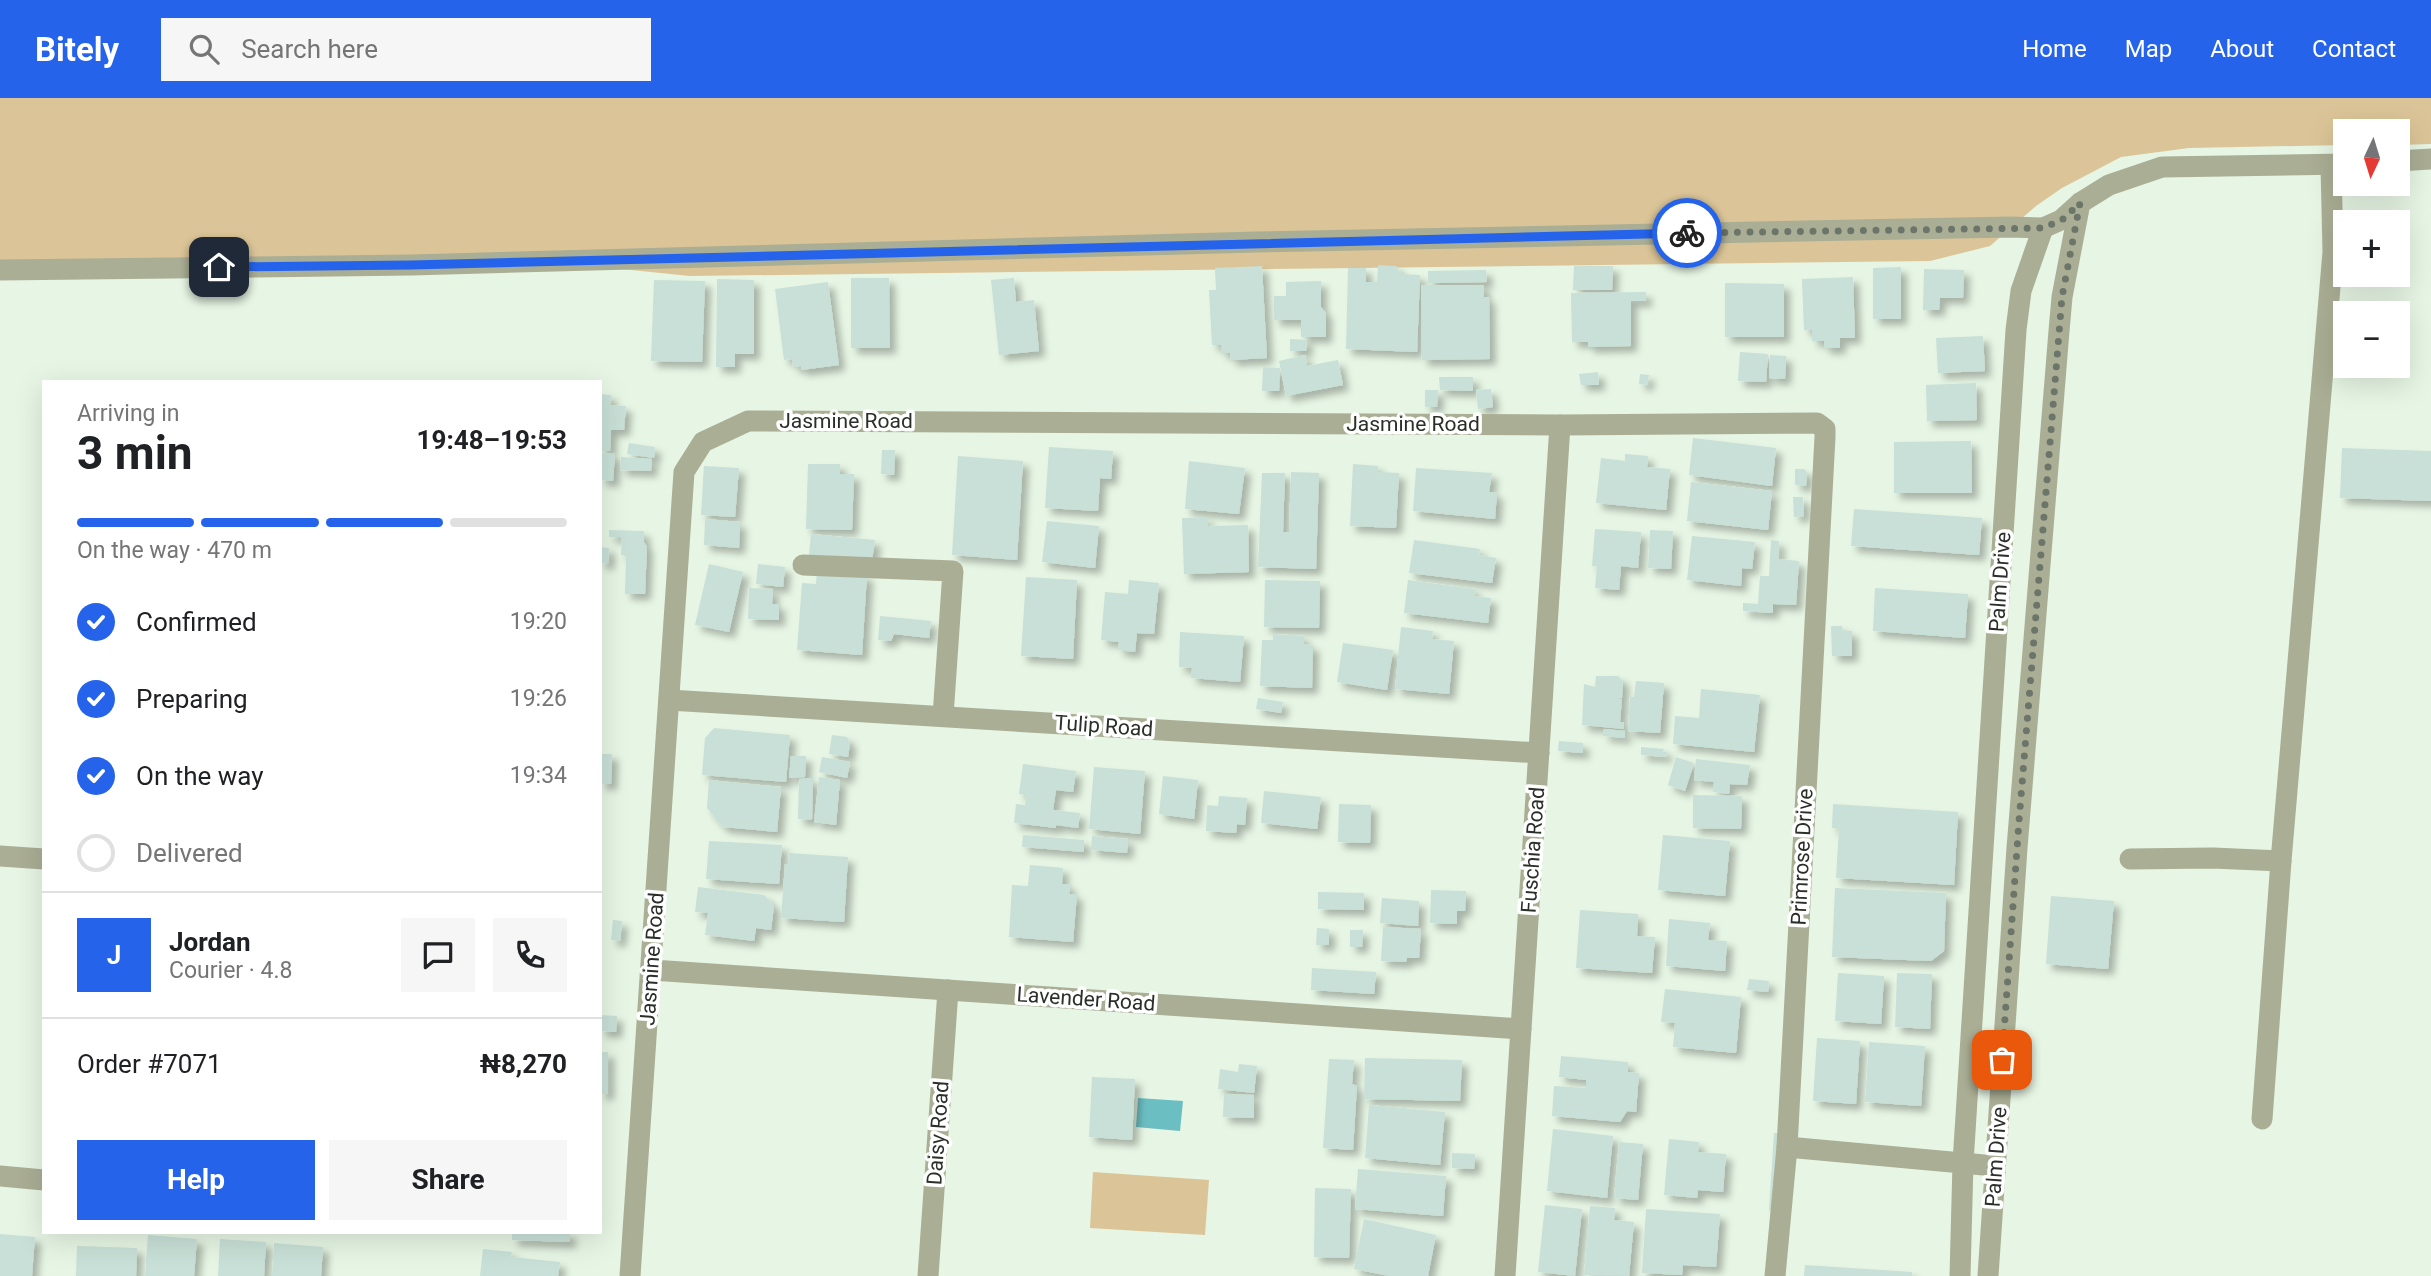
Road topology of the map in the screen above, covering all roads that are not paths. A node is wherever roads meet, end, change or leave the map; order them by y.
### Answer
1 (2431, 159) edge
2 (2410, 160) edge
3 (2333, 164) edge
4 (2336, 196) edge
5 (2080, 203) junction
6 (2043, 228) junction
7 (0, 270) edge
8 (1560, 425) junction
9 (1825, 437) joint
10 (803, 565) dead end
11 (669, 700) junction
12 (943, 716) junction
13 (1539, 753) junction
14 (0, 856) edge
15 (42, 859) edge
16 (2130, 859) dead end
17 (2281, 861) junction
18 (652, 970) junction
19 (948, 990) junction
20 (1521, 1028) junction
21 (2262, 1119) dead end
22 (1787, 1147) junction
23 (1963, 1163) junction
24 (1995, 1166) junction
25 (0, 1176) edge
26 (42, 1180) edge
27 (630, 1276) edge
28 (928, 1276) edge
29 (1505, 1276) edge
30 (1775, 1276) edge
31 (1960, 1276) edge
32 (1988, 1276) edge

1 - 2 street
3 - 5 street
4 - 17 street
5 - 6 street
5 - 24 street, Palm Drive
6 - 7 street
6 - 23 street, Palm Drive
8 - 9 street, Jasmine Road
8 - 11 street, Jasmine Road
8 - 13 street, Fuschia Road
9 - 22 street, Primrose Drive
10 - 12 street
11 - 12 street, Tulip Road
11 - 18 street, Jasmine Road
12 - 13 street, Tulip Road
13 - 20 street, Fuschia Road
14 - 15 street
16 - 17 street
17 - 21 street
18 - 19 street, Lavender Road
18 - 27 street, Jasmine Road
19 - 20 street, Lavender Road
19 - 28 street, Daisy Road
20 - 29 street, Fuschia Road
22 - 23 street
22 - 30 street, Primrose Drive
23 - 24 street
23 - 31 street, Palm Drive
24 - 32 street, Palm Drive
25 - 26 street

